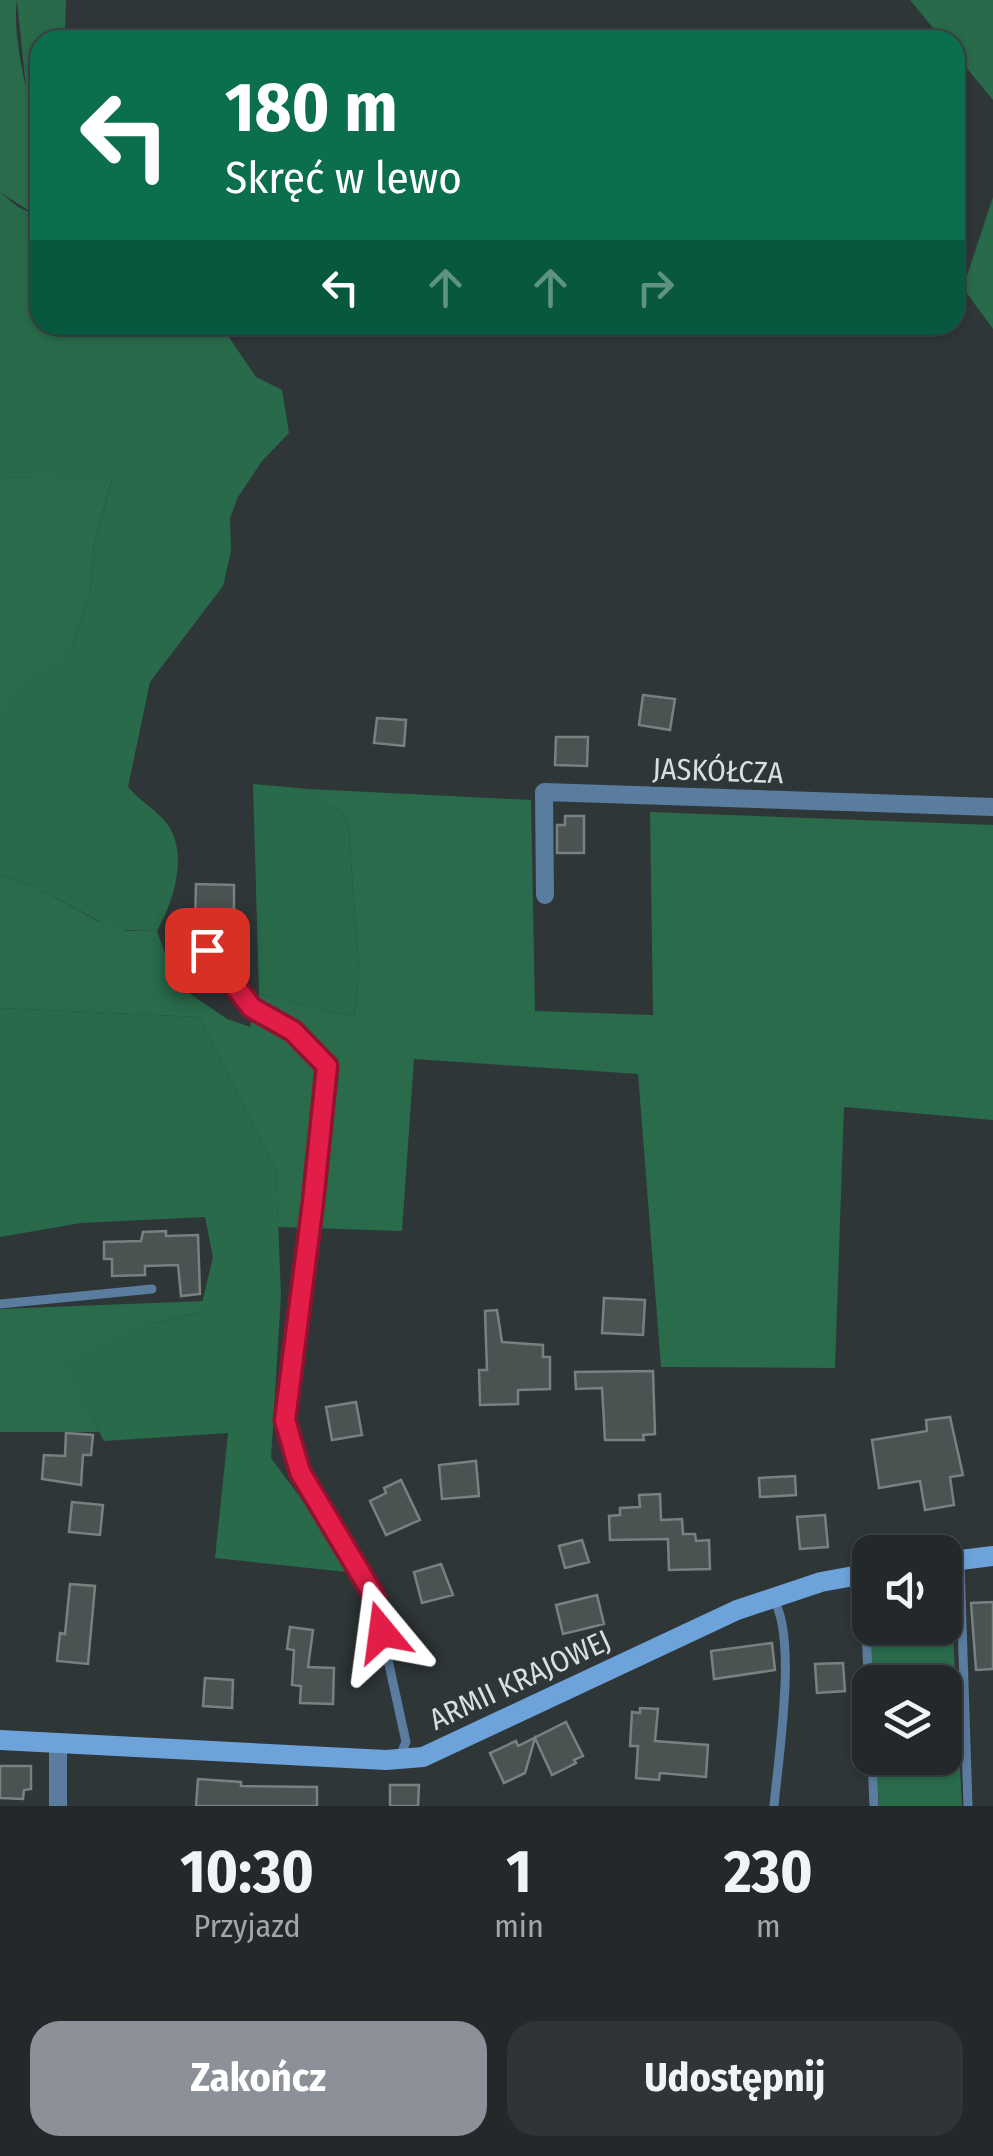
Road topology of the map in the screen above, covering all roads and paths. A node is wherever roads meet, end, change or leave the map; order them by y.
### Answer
1 (993, 808) edge
2 (544, 895) dead end
3 (207, 950) dead end
4 (152, 1289) dead end
5 (0, 1304) edge
6 (993, 1556) edge
7 (962, 1560) edge
8 (852, 1577) edge
9 (771, 1597) junction
10 (957, 1645) edge
11 (0, 1740) edge
12 (58, 1746) junction
13 (399, 1759) junction
14 (873, 1775) edge
15 (58, 1806) edge
16 (774, 1806) edge
17 (874, 1806) edge
18 (968, 1806) edge

1 - 2 street, JASKÓŁCZA
3 - 13 lane
4 - 5 lane
6 - 7 street
8 - 9 street, ARMII KRAJOWEJ
9 - 13 street, ARMII KRAJOWEJ
9 - 16 lane
10 - 18 lane
11 - 12 street, ARMII KRAJOWEJ
12 - 13 street, ARMII KRAJOWEJ
12 - 15 street
14 - 17 lane

